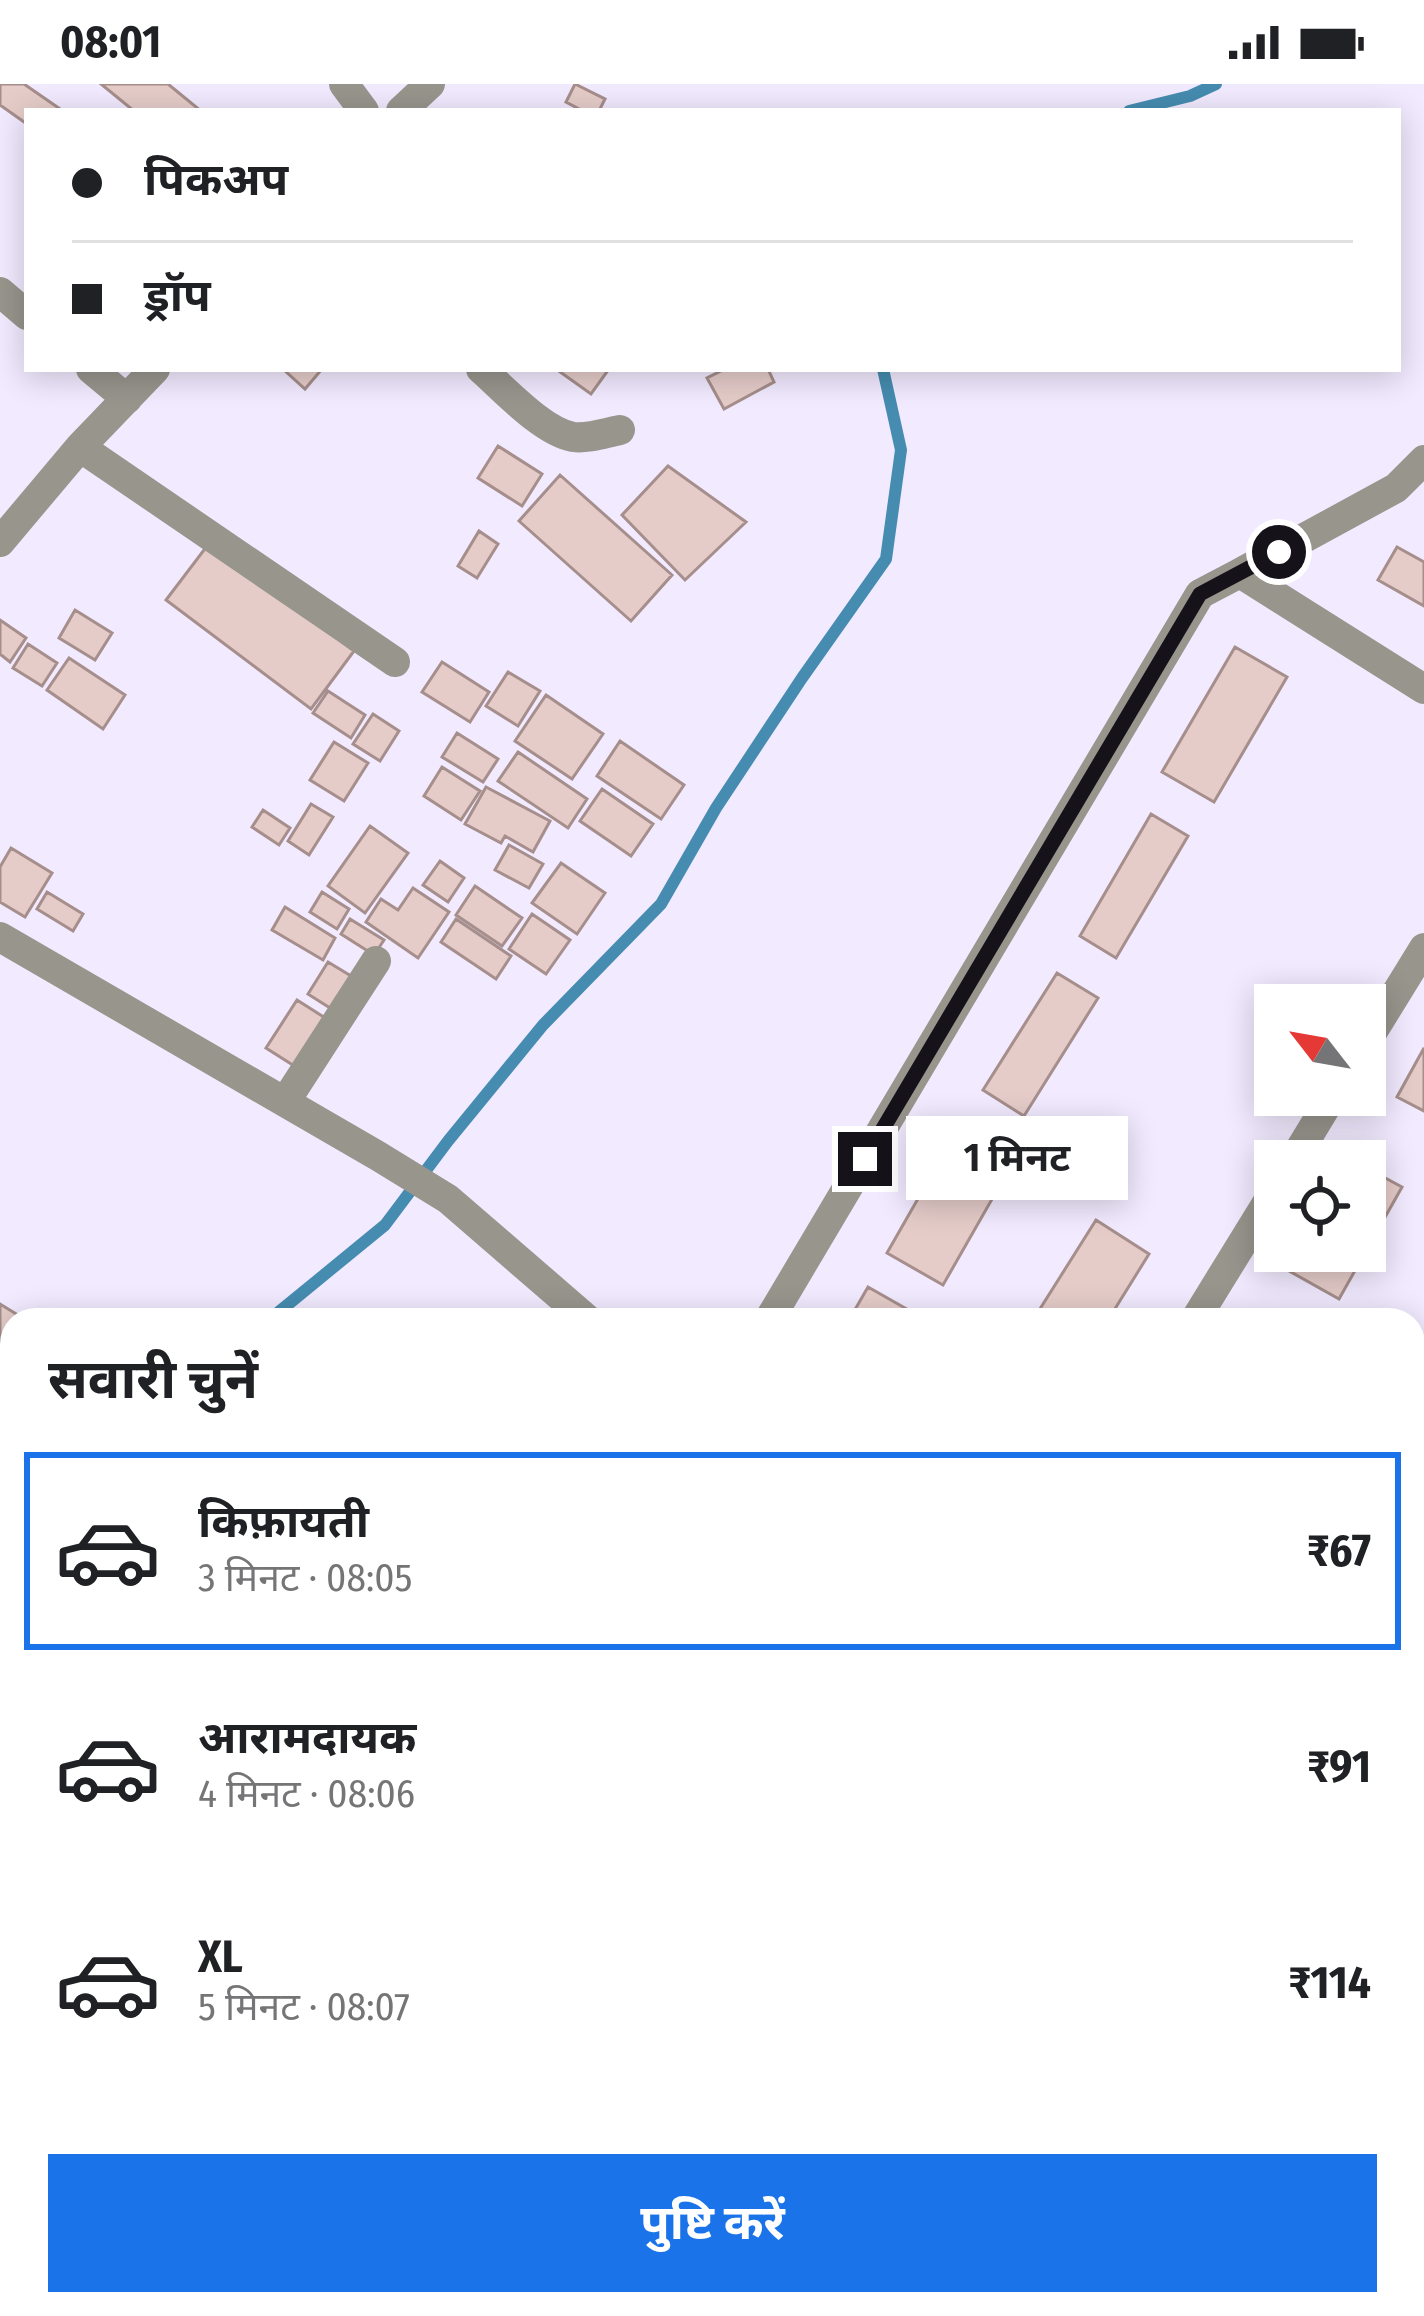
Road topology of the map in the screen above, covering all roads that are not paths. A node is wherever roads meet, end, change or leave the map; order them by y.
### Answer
1 (430, 84) edge
2 (404, 108) edge
3 (0, 292) edge
4 (24, 312) edge
5 (95, 372) edge
6 (151, 372) edge
7 (485, 372) edge
8 (127, 399) junction
9 (620, 430) dead end
10 (80, 447) junction
11 (1424, 460) edge
12 (0, 542) edge
13 (1240, 573) junction
14 (395, 662) dead end
15 (1424, 689) edge
16 (0, 938) edge
17 (1424, 948) edge
18 (376, 961) dead end
19 (1386, 1010) edge
20 (285, 1102) junction
21 (1254, 1224) edge
22 (574, 1308) edge
23 (777, 1308) edge
24 (1202, 1308) edge

1 - 2 street
3 - 4 street
5 - 8 street
6 - 8 street
7 - 9 street
8 - 10 street
10 - 12 street
10 - 14 street
11 - 13 street
13 - 15 street
13 - 23 street
16 - 20 street
17 - 19 street
18 - 20 street
20 - 22 street
21 - 24 street

